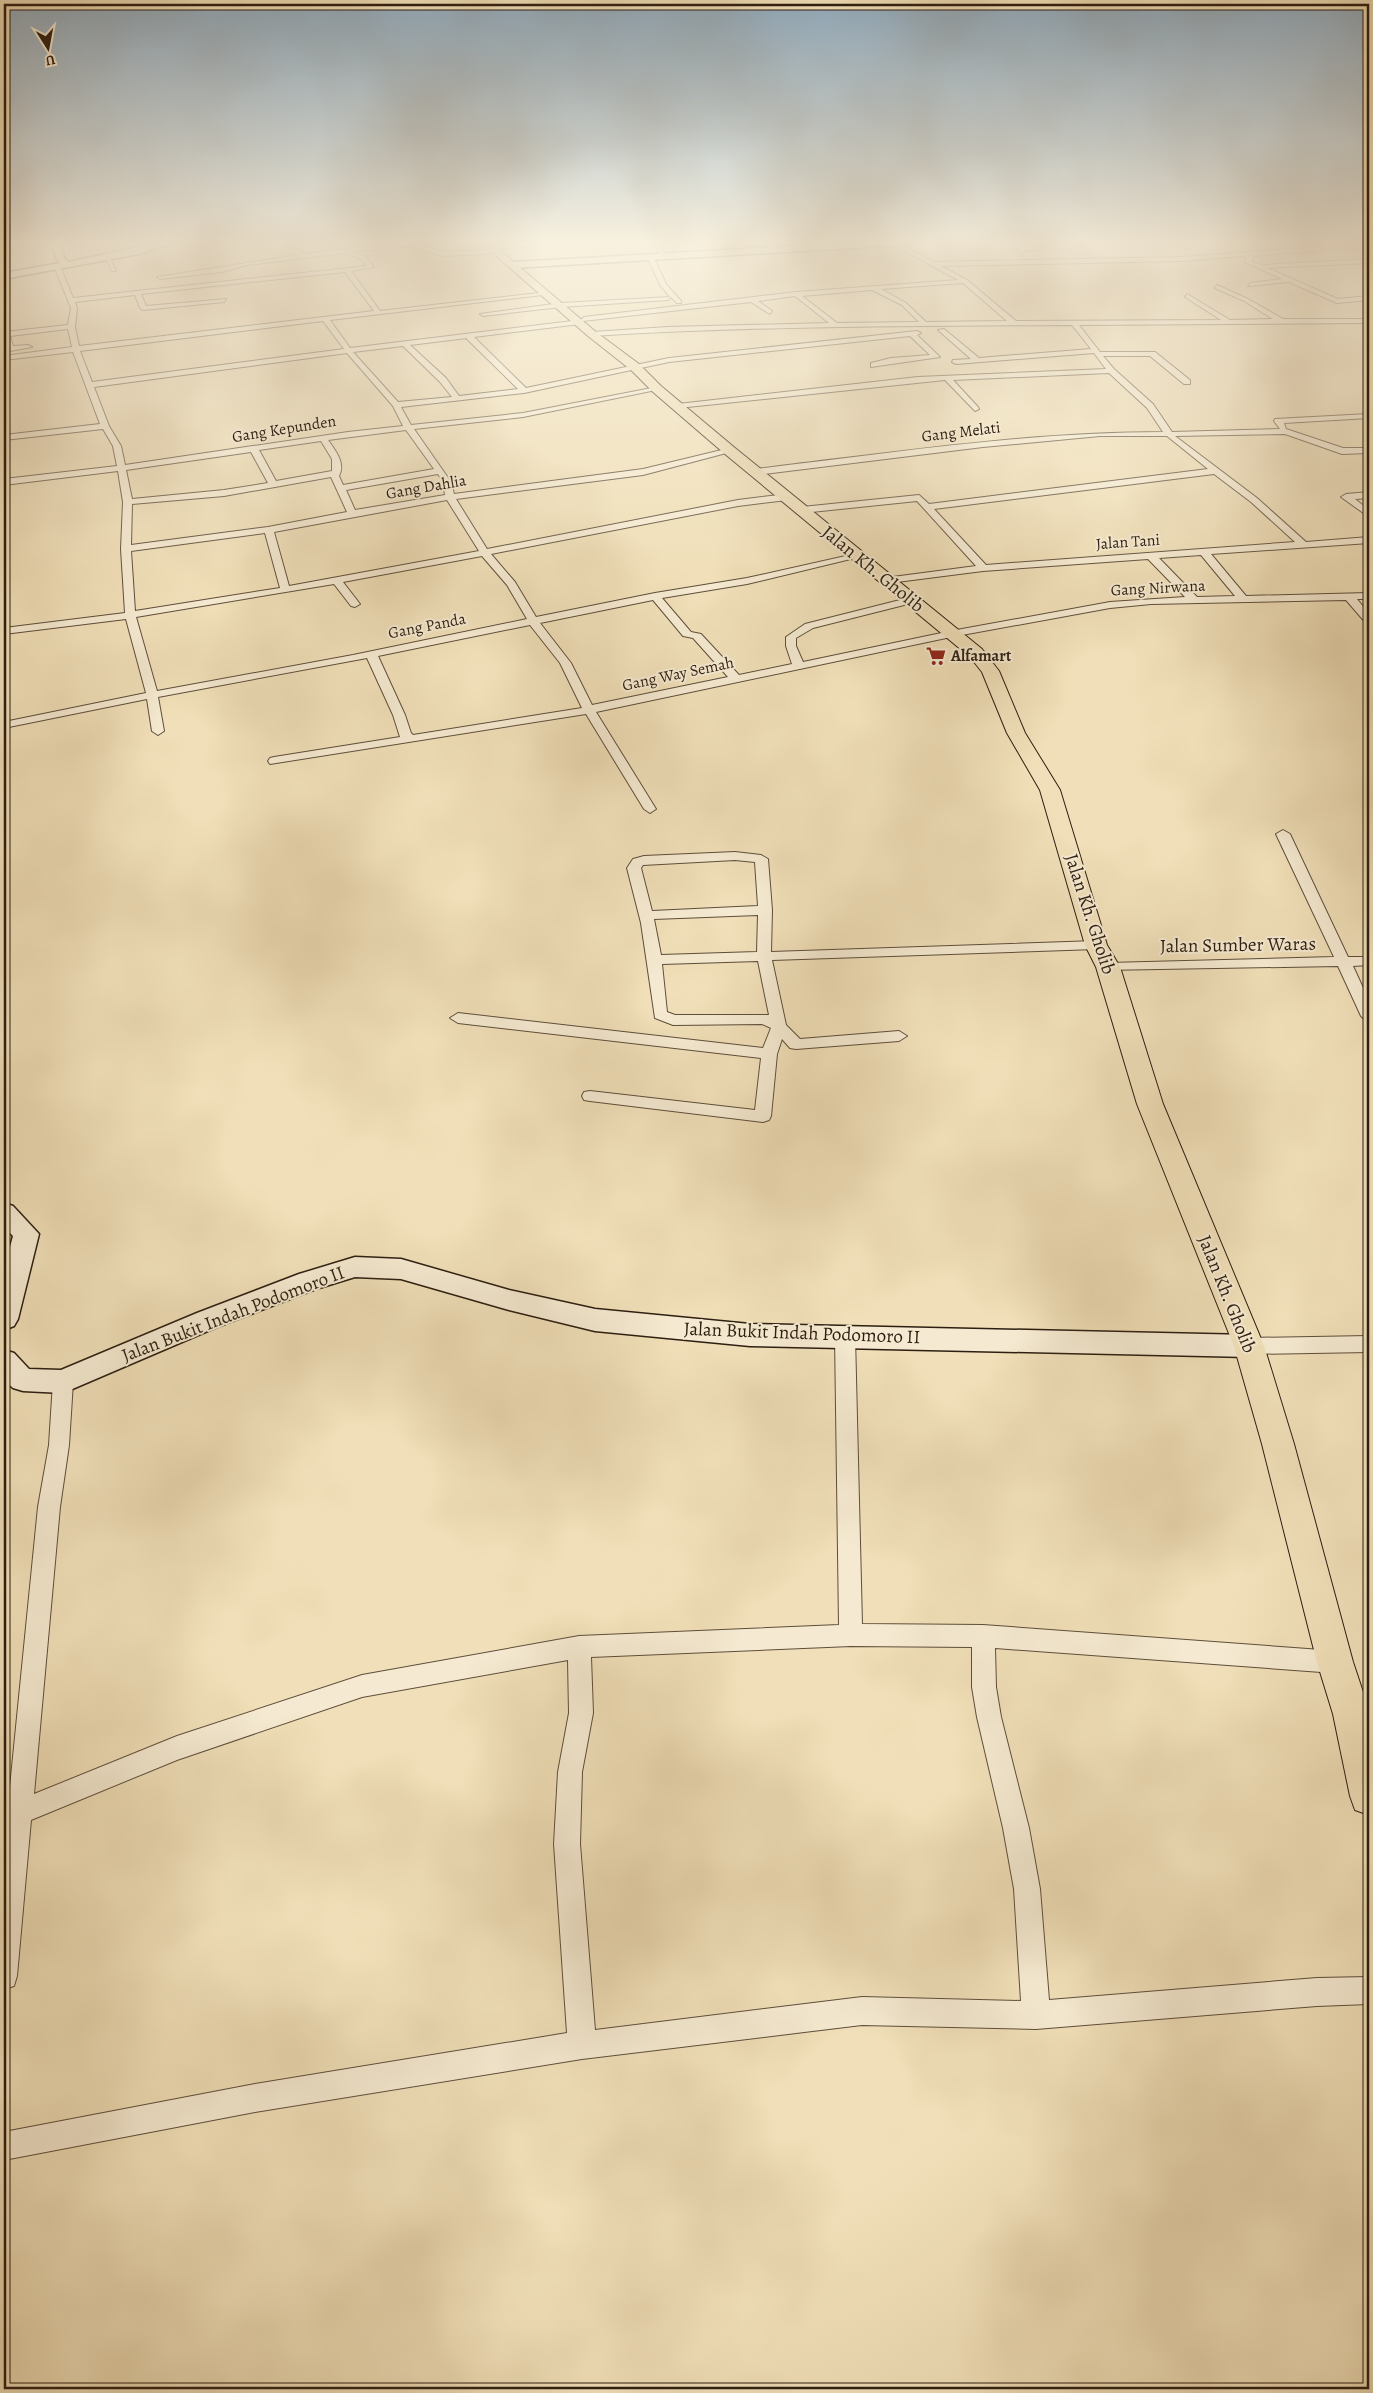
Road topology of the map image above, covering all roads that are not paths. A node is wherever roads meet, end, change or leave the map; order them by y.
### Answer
1 (1097, 353) edge
2 (30, 354) edge
3 (79, 354) edge
4 (328, 354) edge
5 (351, 354) edge
6 (415, 354) edge
7 (486, 354) edge
8 (618, 354) edge
9 (727, 354) edge
10 (933, 354) edge
11 (970, 354) edge
12 (1085, 354) edge
13 (1134, 354) edge
14 (4, 358) edge
15 (977, 360) junction
16 (956, 362) dead end
17 (874, 365) dead end
18 (635, 367) junction
19 (1111, 371) junction
20 (946, 377) junction
21 (1187, 382) dead end
22 (89, 384) junction
23 (657, 389) junction
24 (524, 392) junction
25 (458, 399) junction
26 (396, 405) junction
27 (678, 406) junction
28 (975, 409) dead end
29 (1369, 416) edge
30 (105, 426) junction
31 (408, 427) junction
32 (1286, 431) junction
33 (1171, 434) junction
34 (4, 438) edge
35 (323, 438) junction
36 (254, 449) junction
37 (1369, 450) edge
38 (730, 451) junction
39 (120, 469) junction
40 (440, 471) junction
41 (1216, 471) junction
42 (756, 472) junction
43 (337, 473) junction
44 (4, 482) edge
45 (274, 484) junction
46 (339, 488) junction
47 (1369, 494) edge
48 (450, 497) junction
49 (787, 497) junction
50 (128, 502) junction
51 (925, 507) junction
52 (802, 510) junction
53 (1369, 514) edge
54 (353, 515) junction
55 (269, 530) junction
56 (1369, 540) edge
57 (1304, 545) junction
58 (126, 549) junction
59 (1204, 552) junction
60 (485, 553) junction
61 (856, 555) junction
62 (1150, 555) junction
63 (983, 568) junction
64 (336, 579) junction
65 (889, 580) junction
66 (285, 589) junction
67 (655, 596) junction
68 (1369, 596) edge
69 (1349, 597) junction
70 (1243, 599) junction
71 (912, 600) junction
72 (1194, 600) junction
73 (355, 604) dead end
74 (130, 615) junction
75 (1369, 620) edge
76 (533, 621) junction
77 (4, 631) edge
78 (951, 634) junction
79 (371, 653) junction
80 (799, 667) junction
81 (736, 679) junction
82 (152, 695) junction
83 (590, 709) junction
84 (4, 725) edge
85 (158, 731) dead end
86 (410, 739) junction
87 (274, 761) dead end
88 (650, 809) dead end
89 (1283, 834) dead end
90 (765, 910) junction
91 (648, 915) junction
92 (1102, 956) junction
93 (764, 957) junction
94 (656, 960) junction
95 (1369, 961) edge
96 (1343, 963) junction
97 (1369, 1016) edge
98 (458, 1018) dead end
99 (778, 1026) junction
100 (899, 1036) dead end
101 (769, 1054) junction
102 (590, 1096) dead end
103 (4, 1212) edge
104 (4, 1319) edge
105 (846, 1336) junction
106 (1369, 1344) edge
107 (1249, 1346) junction
108 (4, 1360) edge
109 (63, 1382) junction
110 (851, 1635) junction
111 (983, 1636) junction
112 (578, 1647) junction
113 (1335, 1662) junction
114 (1361, 1713) edge
115 (1369, 1796) edge
116 (20, 1812) junction
117 (4, 1976) edge
118 (1369, 1991) edge
119 (1036, 2015) junction
120 (582, 2045) junction
121 (4, 2146) edge

1 - 19 street
2 - 14 street
3 - 22 street
4 - 22 street
5 - 26 street
6 - 25 street
7 - 24 street
8 - 18 main road, Jalan Kh. Gholib
9 - 18 street
10 - 17 street
11 - 15 street
12 - 15 street
13 - 21 street
15 - 16 street
18 - 23 main road, Jalan Kh. Gholib
18 - 24 street
19 - 20 street
19 - 33 street
20 - 27 street
20 - 28 street
22 - 30 street
23 - 27 main road, Jalan Kh. Gholib
23 - 31 street, Gang Kepunden
24 - 25 street
25 - 26 street
26 - 31 street
27 - 38 main road, Jalan Kh. Gholib
29 - 32 street
30 - 34 street
30 - 39 street
31 - 35 street, Gang Kepunden
31 - 40 street
32 - 33 street, Gang Melati
32 - 37 street
33 - 41 street
33 - 42 street, Gang Melati
35 - 36 street, Gang Kepunden
35 - 43 street
36 - 39 street, Gang Kepunden
36 - 45 street
38 - 42 main road, Jalan Kh. Gholib
38 - 48 street, Gang Dahlia
39 - 44 street, Gang Kepunden
39 - 50 street
40 - 46 street
40 - 48 street
41 - 51 street
41 - 57 street
42 - 49 main road, Jalan Kh. Gholib
43 - 45 street
43 - 46 street
45 - 50 street
46 - 54 street
47 - 53 street
48 - 54 street, Gang Dahlia
48 - 60 street
49 - 52 main road, Jalan Kh. Gholib
49 - 60 street
50 - 58 street
51 - 52 street
51 - 63 street
52 - 61 main road, Jalan Kh. Gholib
54 - 55 street, Gang Dahlia
55 - 58 street, Gang Dahlia
55 - 66 street
56 - 57 street, Jalan Tani
57 - 59 street, Jalan Tani
58 - 74 street
59 - 62 street, Jalan Tani
59 - 70 street
60 - 64 street
60 - 76 street
61 - 65 main road, Jalan Kh. Gholib
61 - 67 street, Gang Panda
62 - 63 street, Jalan Tani
62 - 72 street
63 - 65 street, Jalan Tani
64 - 66 street
64 - 73 street
65 - 71 main road, Jalan Kh. Gholib
66 - 74 street
67 - 76 street, Gang Panda
67 - 81 street
68 - 69 street, Gang Nirwana
69 - 70 street, Gang Nirwana
69 - 75 street
70 - 72 street, Gang Nirwana
71 - 78 main road, Jalan Kh. Gholib
71 - 80 street
72 - 78 street, Gang Nirwana
74 - 77 street
74 - 82 street
76 - 79 street, Gang Panda
76 - 83 street
78 - 80 street, Gang Way Semah
78 - 92 main road, Jalan Kh. Gholib
79 - 82 street, Gang Panda
79 - 86 street
80 - 81 street, Gang Way Semah
81 - 83 street, Gang Way Semah
82 - 84 street, Gang Panda
82 - 85 street
83 - 86 street, Gang Way Semah
83 - 88 street
86 - 87 street, Gang Way Semah
89 - 96 street
90 - 91 street
90 - 91 street
90 - 93 street
91 - 94 street
92 - 93 street, Jalan Sumber Waras
92 - 96 street, Jalan Sumber Waras
92 - 107 main road, Jalan Kh. Gholib
93 - 94 street, Jalan Sumber Waras
93 - 99 street
94 - 99 street
95 - 96 street, Jalan Sumber Waras
96 - 97 street
98 - 101 street
99 - 100 street
99 - 101 street
101 - 102 street
103 - 104 street
105 - 107 street, Jalan Bukit Indah Podomoro II
105 - 109 street, Jalan Bukit Indah Podomoro II
105 - 110 street
106 - 107 street
107 - 113 main road, Jalan Kh. Gholib
108 - 109 street, Jalan Bukit Indah Podomoro II
109 - 116 street
110 - 111 street
110 - 112 street
111 - 113 street
111 - 119 street
112 - 116 street
112 - 120 street
113 - 114 main road, Jalan Kh. Gholib
114 - 115 main road, Jalan Kh. Gholib
116 - 117 street
118 - 119 street
119 - 120 street
120 - 121 street

